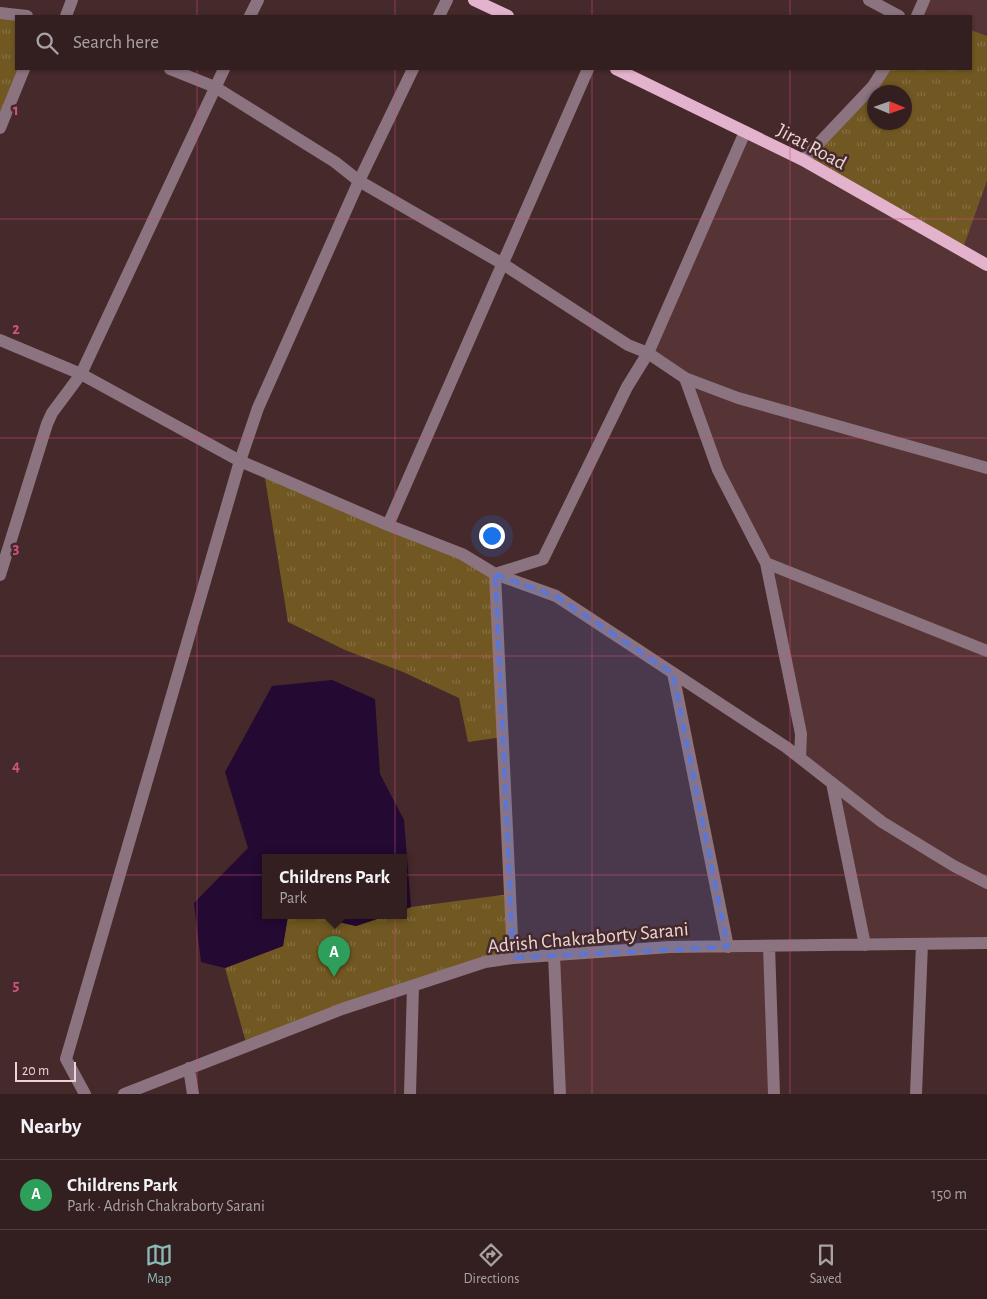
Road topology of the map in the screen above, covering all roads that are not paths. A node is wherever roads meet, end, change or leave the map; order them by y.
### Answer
1 (72, 0) edge
2 (258, 0) edge
3 (447, 0) edge
4 (474, 0) edge
5 (869, 0) edge
6 (924, 0) edge
7 (0, 13) edge
8 (18, 15) edge
9 (66, 15) edge
10 (250, 15) edge
11 (440, 15) edge
12 (506, 15) edge
13 (897, 15) edge
14 (917, 15) edge
15 (24, 70) edge
16 (172, 70) edge
17 (223, 70) edge
18 (413, 70) edge
19 (588, 70) edge
20 (618, 70) edge
21 (883, 70) edge
22 (214, 87) junction
23 (0, 128) edge
24 (745, 132) junction
25 (803, 160) junction
26 (359, 181) junction
27 (503, 264) junction
28 (987, 265) edge
29 (0, 340) edge
30 (648, 353) junction
31 (82, 374) junction
32 (685, 378) junction
33 (240, 461) junction
34 (987, 468) edge
35 (388, 525) junction
36 (766, 563) junction
37 (495, 574) junction
38 (0, 575) edge
39 (987, 651) edge
40 (673, 673) junction
41 (800, 758) junction
42 (832, 783) junction
43 (987, 883) edge
44 (987, 943) edge
45 (922, 944) junction
46 (865, 945) junction
47 (769, 946) junction
48 (728, 947) junction
49 (554, 955) junction
50 (512, 958) junction
51 (413, 986) junction
52 (190, 1068) junction
53 (85, 1094) edge
54 (124, 1094) edge
55 (193, 1094) edge
56 (410, 1094) edge
57 (560, 1094) edge
58 (774, 1094) edge
59 (916, 1094) edge

1 - 9 street
2 - 10 street
3 - 11 street
4 - 12 main road
5 - 13 street
6 - 14 street
7 - 8 street
15 - 23 street
16 - 22 street
17 - 22 street
18 - 26 street
19 - 27 street
20 - 24 main road, Jirat Road
21 - 25 street
22 - 26 street
22 - 31 street
24 - 25 main road, Jirat Road
24 - 30 street
25 - 28 main road, Jirat Road
26 - 27 street
26 - 33 street
27 - 30 street
27 - 35 street
29 - 31 street
30 - 32 street
30 - 37 street
31 - 33 street
31 - 38 street
32 - 34 street
32 - 36 street
33 - 35 street
33 - 53 street
35 - 37 street
36 - 39 street
36 - 41 street
37 - 40 street
37 - 50 street
40 - 41 street
40 - 48 street
41 - 42 street
42 - 43 street
42 - 46 street
44 - 45 street, Adrish Chakraborty Sarani
45 - 46 street, Adrish Chakraborty Sarani
45 - 59 street
46 - 47 street, Adrish Chakraborty Sarani
47 - 48 street, Adrish Chakraborty Sarani
47 - 58 street
48 - 49 street, Adrish Chakraborty Sarani
49 - 50 street, Adrish Chakraborty Sarani
49 - 57 street
50 - 51 street, Adrish Chakraborty Sarani
51 - 52 street, Adrish Chakraborty Sarani
51 - 56 street
52 - 54 street, Adrish Chakraborty Sarani
52 - 55 street

